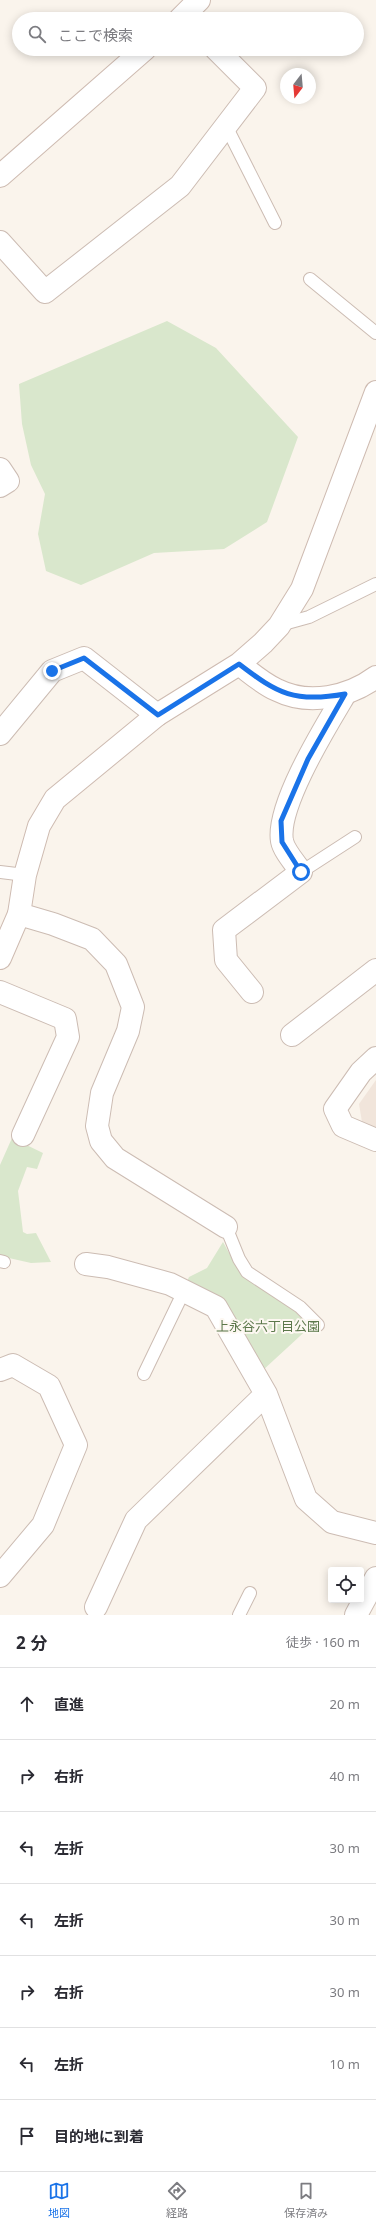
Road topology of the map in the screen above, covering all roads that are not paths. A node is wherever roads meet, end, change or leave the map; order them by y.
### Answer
1 (199, 0) edge
2 (188, 12) edge
3 (137, 56) edge
4 (223, 56) edge
5 (226, 126) junction
6 (0, 176) edge
7 (275, 223) dead end
8 (0, 242) edge
9 (310, 279) dead end
10 (376, 333) edge
11 (376, 392) edge
12 (0, 469) edge
13 (0, 486) edge
14 (376, 584) edge
15 (279, 626) junction
16 (239, 664) junction
17 (376, 678) edge
18 (345, 694) junction
19 (158, 715) junction
20 (0, 734) edge
21 (355, 836) dead end
22 (0, 872) edge
23 (301, 872) junction
24 (25, 875) junction
25 (19, 914) junction
26 (0, 958) edge
27 (376, 970) edge
28 (0, 992) edge
29 (252, 992) dead end
30 (292, 1035) dead end
31 (376, 1058) edge
32 (23, 1135) dead end
33 (376, 1140) edge
34 (226, 1227) joint
35 (86, 1264) dead end
36 (184, 1291) junction
37 (318, 1326) dead end
38 (0, 1370) edge
39 (144, 1374) dead end
40 (266, 1394) junction
41 (376, 1533) edge
42 (0, 1576) edge
43 (376, 1578) edge
44 (250, 1592) dead end
45 (96, 1607) dead end
46 (239, 1615) edge
47 (356, 1615) edge

1 - 2 street
3 - 6 street
4 - 5 street
5 - 7 lane
5 - 8 street
9 - 10 lane
11 - 15 street
12 - 13 street
14 - 15 lane
15 - 16 street
16 - 18 street
16 - 19 street
17 - 18 street
18 - 23 street
19 - 20 street
19 - 24 street
21 - 23 lane
22 - 24 lane
23 - 29 street
24 - 25 street
25 - 26 street
25 - 34 street
27 - 30 street
28 - 32 street
31 - 33 street
34 - 37 lane
35 - 36 street
36 - 39 lane
36 - 40 street
38 - 42 street
40 - 41 street
40 - 45 street
43 - 47 street
44 - 46 lane

